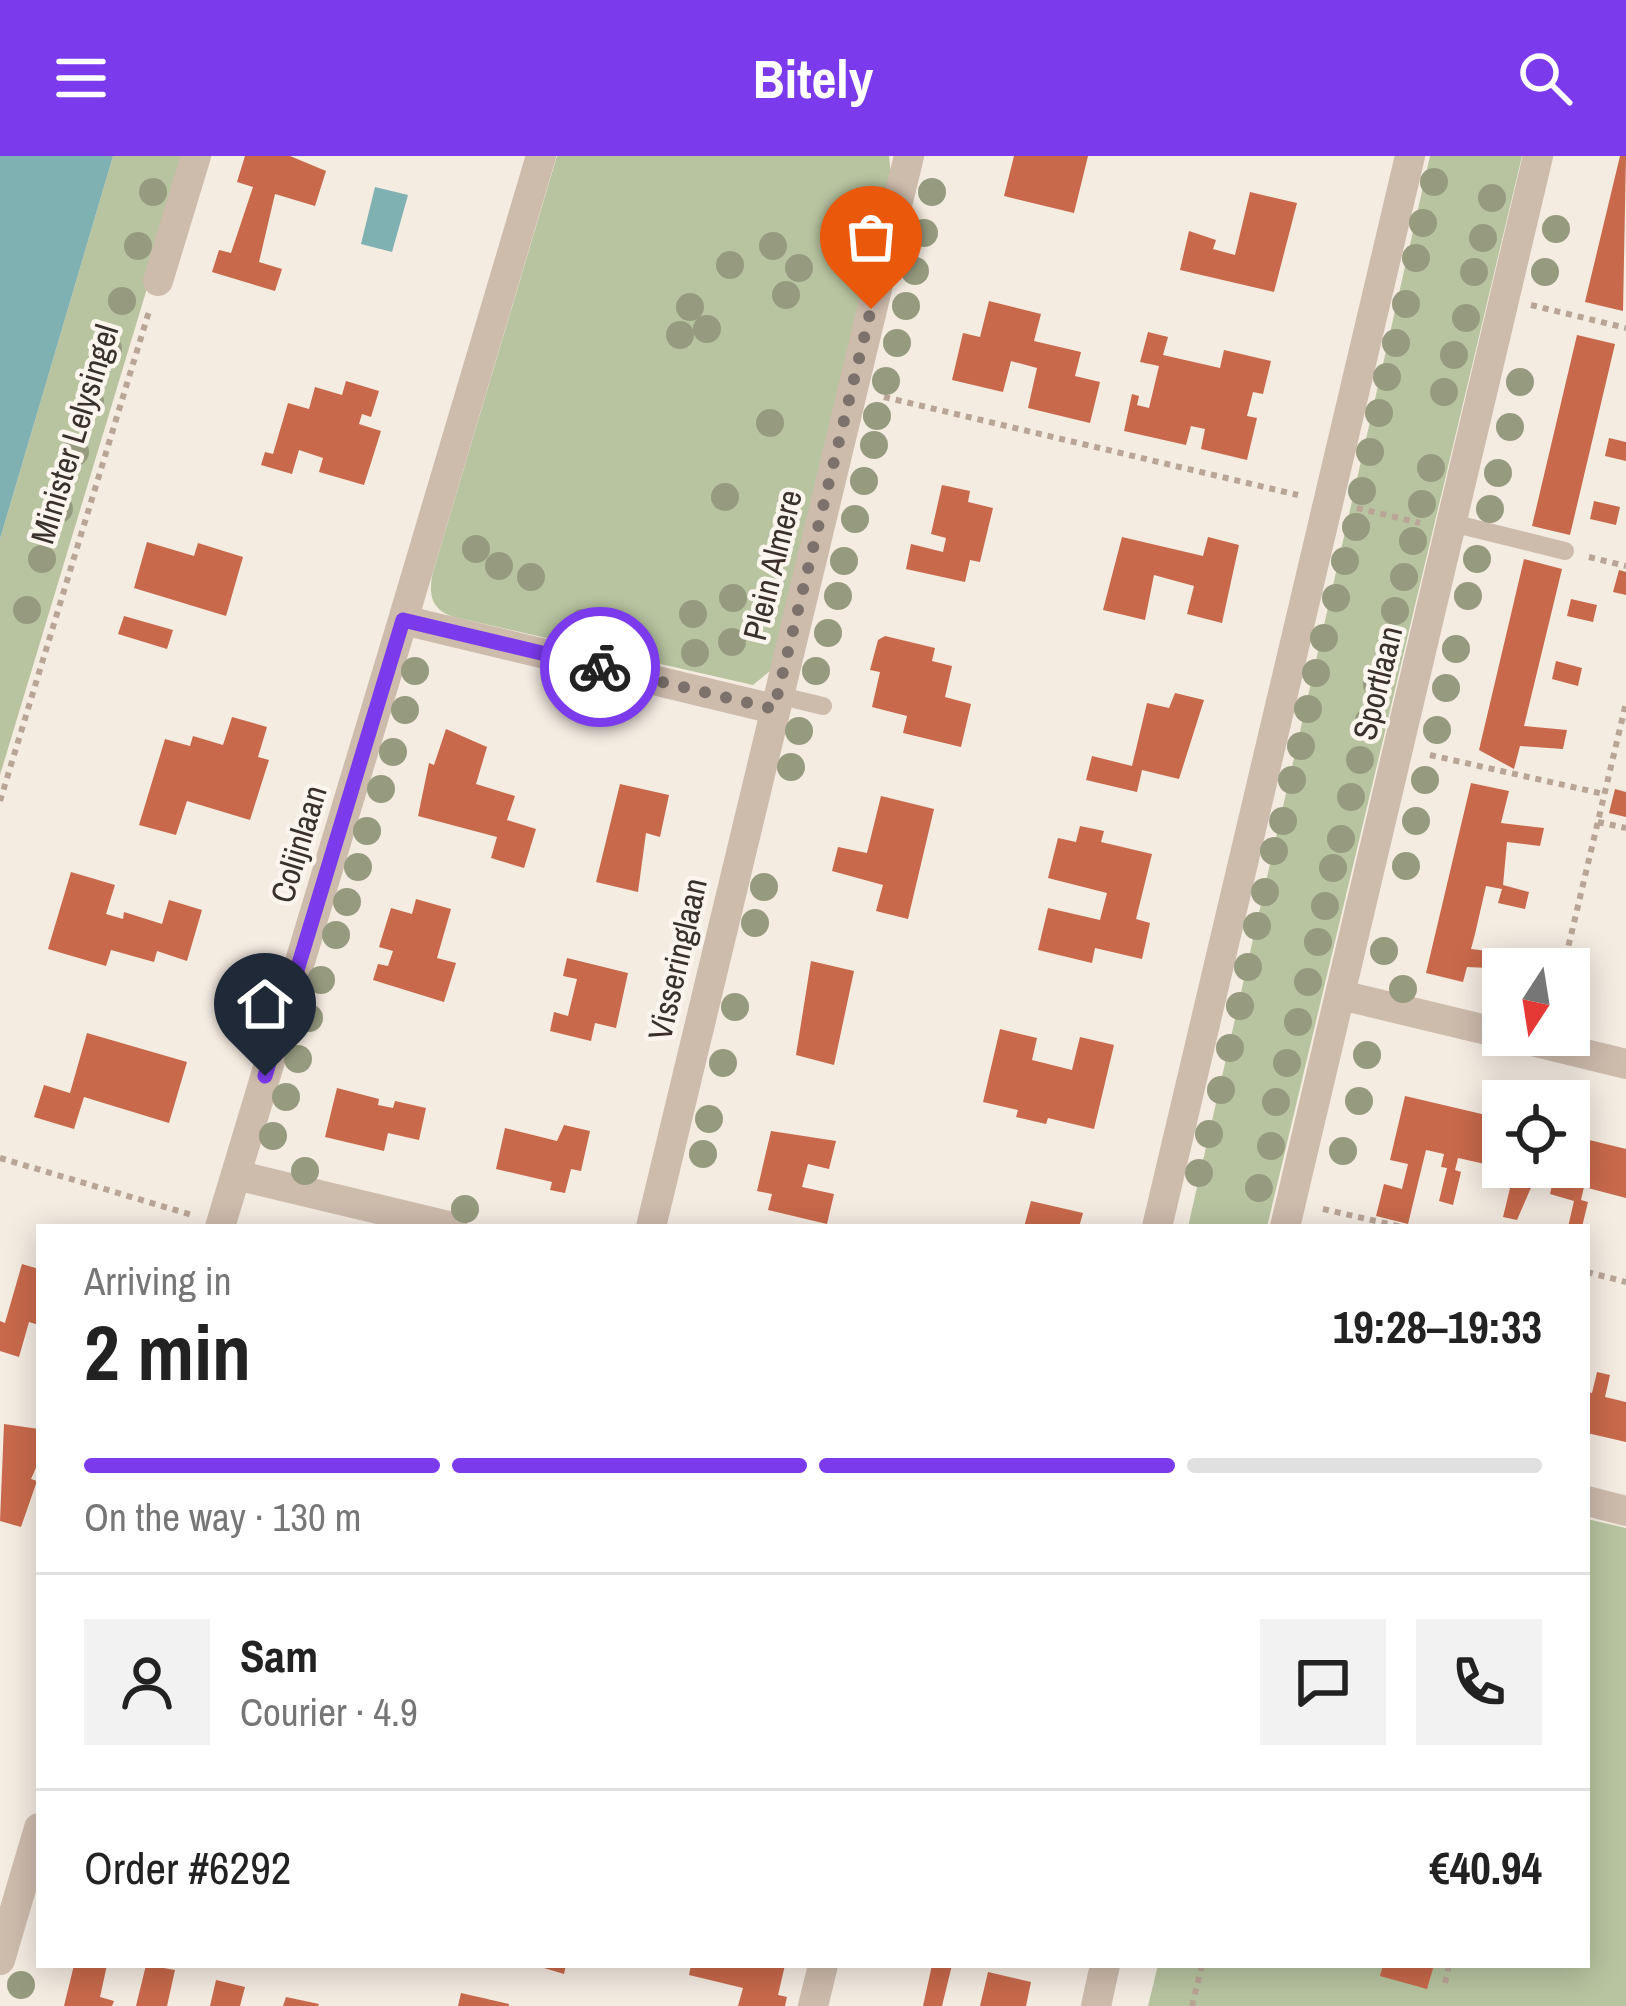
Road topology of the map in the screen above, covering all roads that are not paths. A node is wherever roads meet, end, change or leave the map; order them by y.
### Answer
1 (196, 156) edge
2 (541, 156) edge
3 (909, 156) edge
4 (1410, 156) edge
5 (1538, 156) edge
6 (158, 281) road end
7 (1442, 525) junction
8 (1565, 551) road end
9 (403, 620) junction
10 (775, 702) junction
11 (823, 706) dead end
12 (1341, 994) junction
13 (1482, 1029) edge
14 (1590, 1055) edge
15 (1626, 1064) edge
16 (236, 1174) junction
17 (1296, 1216) edge
18 (209, 1222) edge
19 (441, 1224) edge
20 (652, 1224) edge
21 (1158, 1224) edge
22 (1590, 1502) edge
23 (1626, 1510) edge
24 (36, 1838) edge
25 (0, 1960) edge
26 (822, 1968) edge
27 (1104, 1968) edge
28 (813, 2006) edge
29 (1096, 2006) edge

1 - 6 street
2 - 9 street
3 - 10 street, Plein Almere
4 - 21 street
5 - 7 street, Sportlaan
7 - 8 lane
7 - 12 street, Sportlaan
9 - 10 street
9 - 16 street, Colijnlaan
10 - 11 lane
10 - 20 street, Visseringlaan
12 - 13 street
12 - 17 street, Sportlaan
14 - 15 street
16 - 18 street, Colijnlaan
16 - 19 street
22 - 23 street
24 - 25 street
26 - 28 street
27 - 29 street

